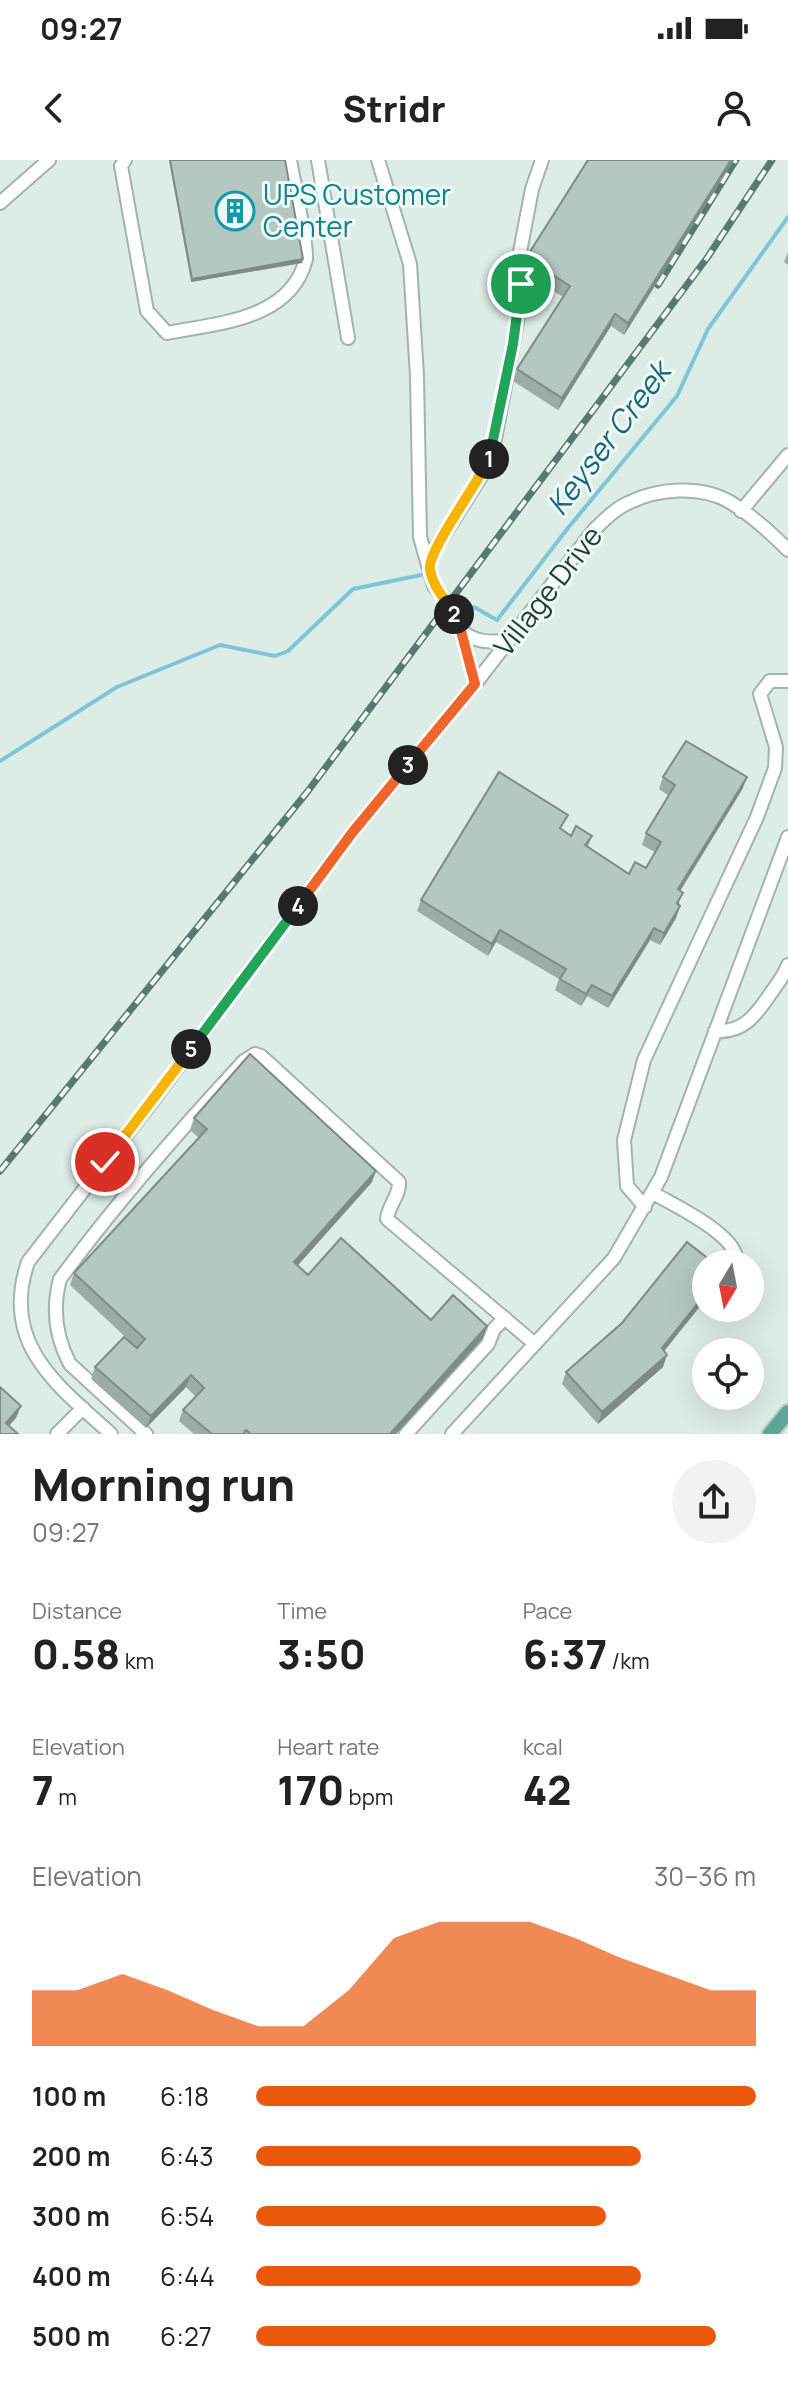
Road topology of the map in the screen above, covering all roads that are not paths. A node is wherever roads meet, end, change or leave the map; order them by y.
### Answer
1 (49, 160) edge
2 (125, 160) edge
3 (290, 160) edge
4 (318, 160) edge
5 (378, 160) edge
6 (542, 160) edge
7 (0, 203) edge
8 (348, 338) dead end
9 (788, 455) edge
10 (741, 511) junction
11 (788, 550) edge
12 (428, 566) junction
13 (461, 631) junction
14 (508, 641) junction
15 (788, 681) edge
16 (475, 684) junction
17 (788, 837) edge
18 (788, 967) edge
19 (715, 1031) junction
20 (653, 1193) junction
21 (645, 1207) junction
22 (736, 1250) edge
23 (505, 1318) junction
24 (535, 1344) junction
25 (70, 1364) junction
26 (53, 1381) junction
27 (83, 1408) junction
28 (788, 1412) edge
29 (57, 1434) edge
30 (111, 1434) edge
31 (146, 1434) edge
32 (406, 1434) edge
33 (452, 1434) edge
34 (770, 1434) edge

1 - 7 street
2 - 3 street
4 - 8 street
5 - 12 street
6 - 12 street
9 - 10 street
10 - 11 street, Village Drive
10 - 14 street, Village Drive
12 - 13 street
13 - 14 street
13 - 16 street
14 - 16 street, Village Drive
15 - 21 street
16 - 26 street, Village Drive
17 - 19 street
18 - 19 street
19 - 20 street
20 - 21 street
20 - 22 street
21 - 24 street
23 - 24 street
23 - 25 street
23 - 32 street
24 - 33 street
25 - 26 street
25 - 31 street
26 - 27 street
27 - 29 street
27 - 30 street
28 - 34 main road

